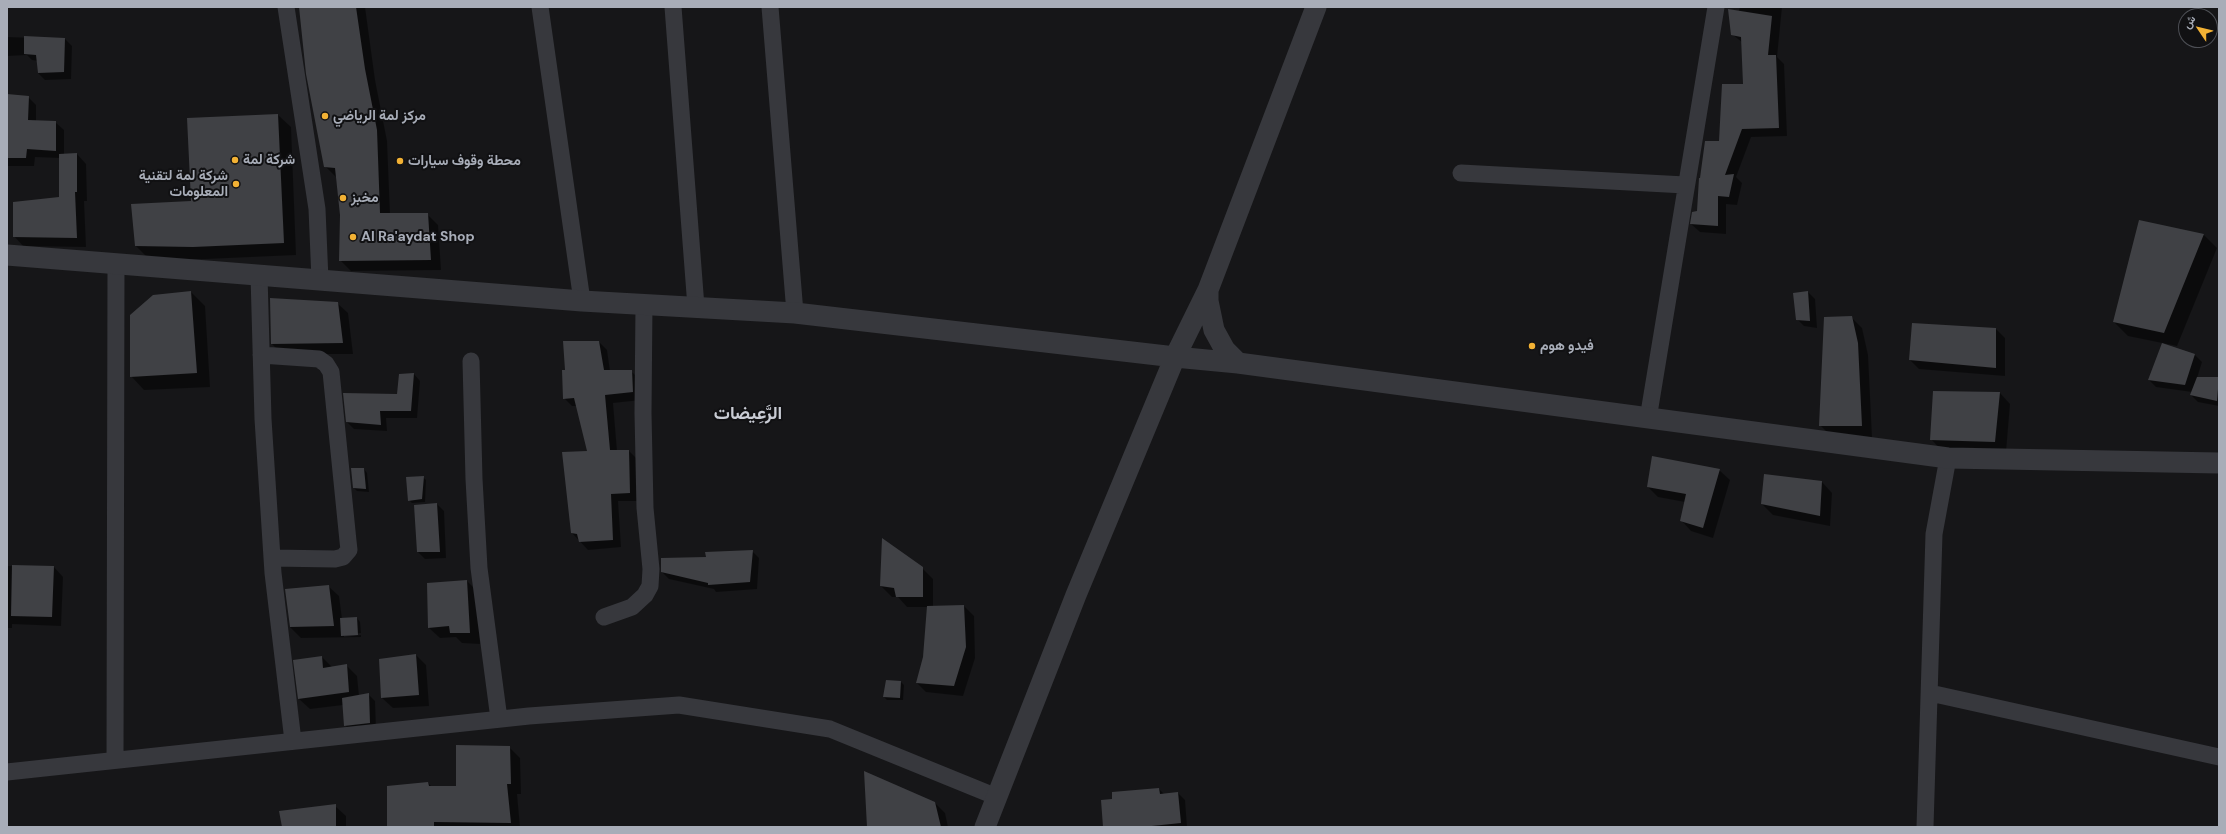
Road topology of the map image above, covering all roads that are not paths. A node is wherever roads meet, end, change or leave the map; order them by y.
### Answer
1 (286, 7) edge
2 (540, 7) edge
3 (673, 7) edge
4 (770, 7) edge
5 (1316, 7) edge
6 (1716, 7) edge
7 (1461, 173) dead end
8 (1685, 186) junction
9 (7, 255) edge
10 (116, 264) junction
11 (259, 275) junction
12 (320, 280) junction
13 (1208, 290) junction
14 (582, 301) junction
15 (644, 304) junction
16 (696, 307) junction
17 (795, 313) junction
18 (261, 355) junction
19 (1175, 357) junction
20 (471, 361) dead end
21 (1238, 363) junction
22 (1648, 419) junction
23 (1948, 458) junction
24 (2219, 463) edge
25 (272, 558) junction
26 (604, 617) dead end
27 (1930, 693) junction
28 (499, 719) junction
29 (293, 741) junction
30 (2219, 757) edge
31 (115, 760) junction
32 (7, 772) edge
33 (997, 797) junction
34 (985, 827) edge
35 (1925, 827) edge

1 - 12 street
2 - 14 street
3 - 16 street
4 - 17 street
5 - 13 street
6 - 8 street
7 - 8 street
8 - 22 street
9 - 10 street
10 - 11 street
10 - 31 street
11 - 12 street
11 - 18 street
12 - 14 street
13 - 19 street
13 - 21 street
14 - 15 street
15 - 16 street
15 - 26 street
16 - 17 street
17 - 19 street
18 - 25 street
18 - 25 street
19 - 21 street
19 - 33 street
20 - 28 street
21 - 22 street
22 - 23 street
23 - 24 street
23 - 27 street
25 - 29 street
27 - 30 street
27 - 35 street
28 - 29 street
28 - 33 street
29 - 31 street
31 - 32 street
33 - 34 street

